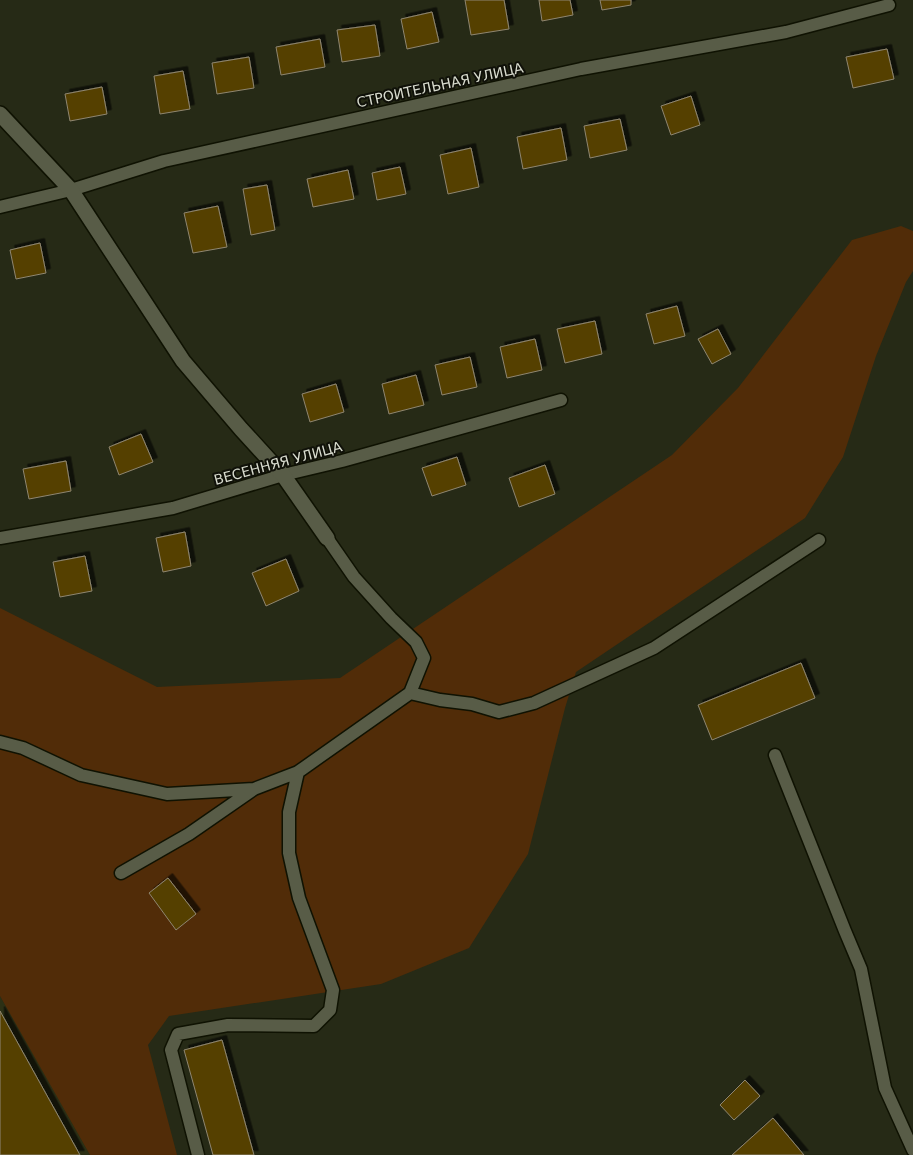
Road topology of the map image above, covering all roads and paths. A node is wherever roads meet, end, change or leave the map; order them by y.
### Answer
1 (890, 5) dead end
2 (0, 114) edge
3 (71, 190) junction
4 (0, 207) edge
5 (561, 400) dead end
6 (283, 475) junction
7 (0, 538) edge
8 (327, 538) joint
9 (819, 540) dead end
10 (410, 693) junction
11 (0, 742) edge
12 (775, 755) dead end
13 (298, 772) junction
14 (254, 788) junction
15 (121, 873) dead end
16 (913, 1150) edge
17 (198, 1155) edge

1 - 3 lane, СТРОИТЕЛЬНАЯ УЛИЦА
2 - 3 street
3 - 4 lane, СТРОИТЕЛЬНАЯ УЛИЦА
3 - 6 street
5 - 6 lane, ВЕСЕННЯЯ УЛИЦА
6 - 7 lane, ВЕСЕННЯЯ УЛИЦА
6 - 8 street
8 - 10 lane
9 - 10 lane
10 - 13 lane
11 - 14 lane
12 - 16 lane
13 - 14 lane
13 - 17 lane
14 - 15 lane

